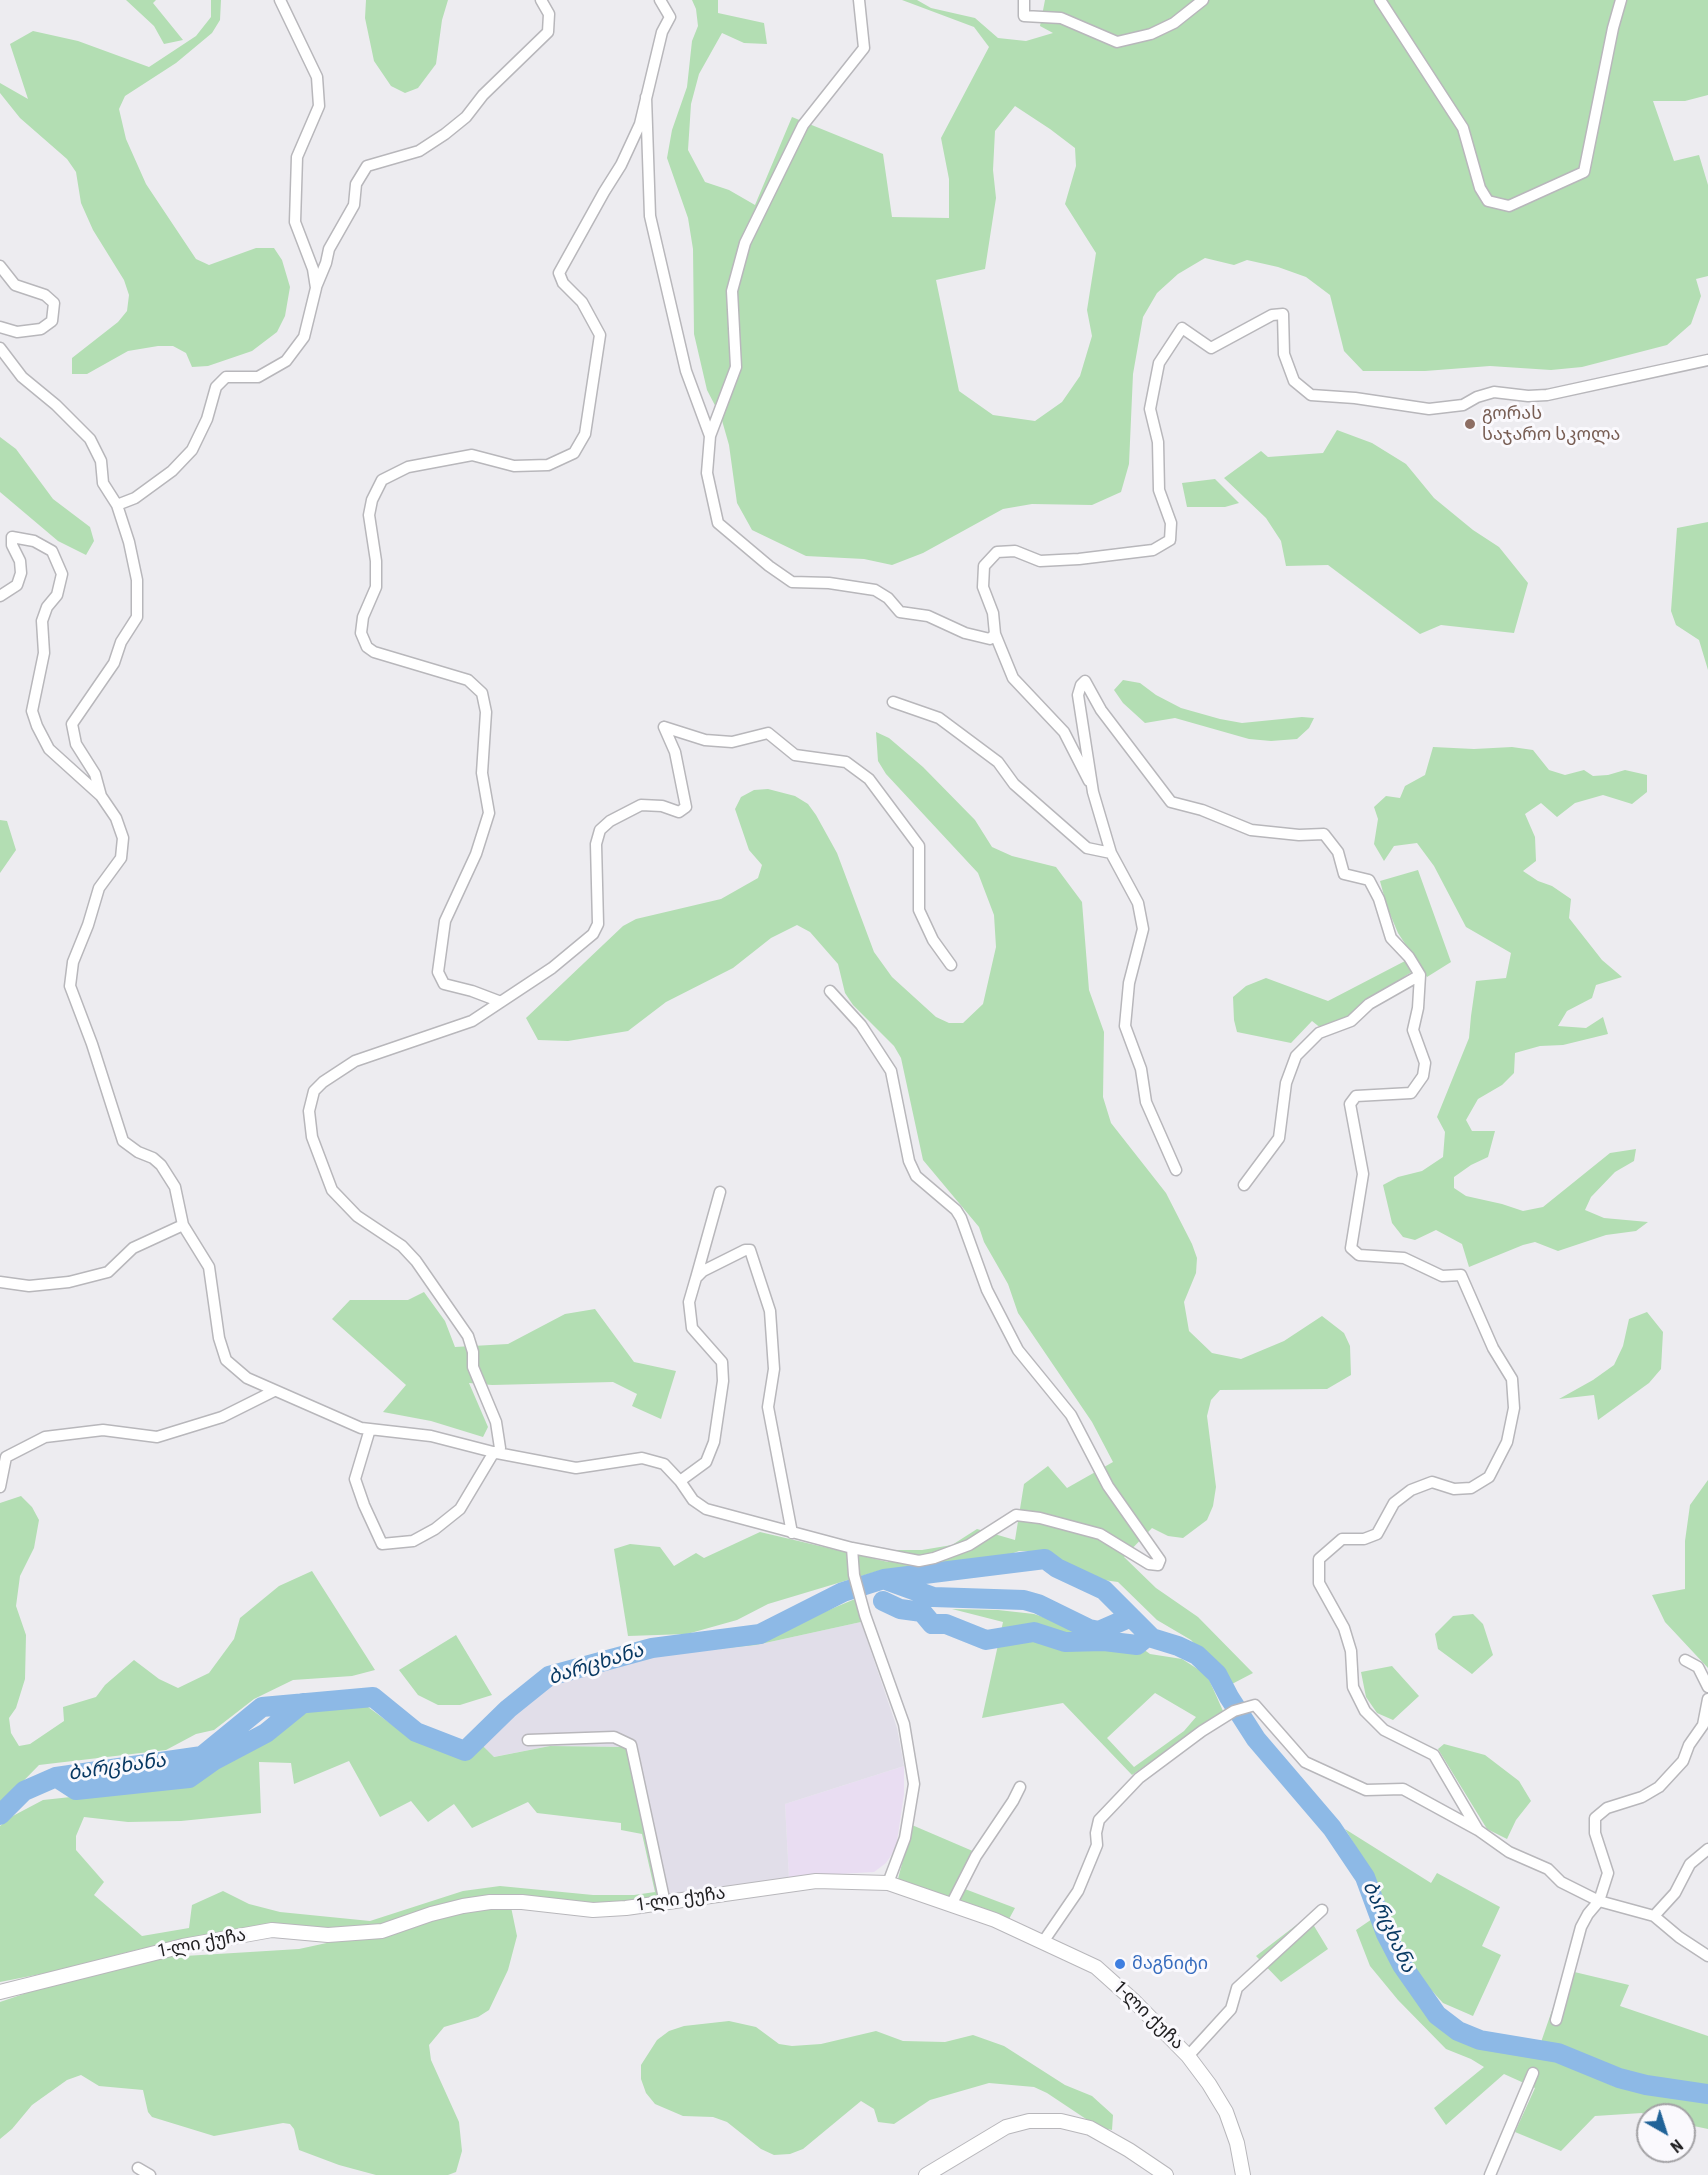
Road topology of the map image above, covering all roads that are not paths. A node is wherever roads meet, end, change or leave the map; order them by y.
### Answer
1 (280, 0) edge
2 (541, 0) edge
3 (660, 0) edge
4 (859, 0) edge
5 (1024, 0) edge
6 (1203, 0) edge
7 (1380, 0) edge
8 (1621, 0) edge
9 (646, 97) junction
10 (0, 266) edge
11 (316, 288) junction
12 (0, 327) edge
13 (0, 348) edge
14 (1708, 360) edge
15 (710, 436) junction
16 (117, 505) junction
17 (0, 596) edge
18 (995, 634) junction
19 (893, 702) dead end
20 (1094, 792) junction
21 (101, 796) junction
22 (1111, 853) junction
23 (951, 964) dead end
24 (1419, 975) junction
25 (830, 991) dead end
26 (501, 1002) junction
27 (1176, 1170) dead end
28 (1244, 1185) dead end
29 (720, 1191) dead end
30 (183, 1225) junction
31 (696, 1278) junction
32 (0, 1282) edge
33 (274, 1391) junction
34 (370, 1429) junction
35 (495, 1453) junction
36 (680, 1481) junction
37 (0, 1487) edge
38 (792, 1533) junction
39 (852, 1548) junction
40 (1684, 1660) dead end
41 (1708, 1687) edge
42 (1708, 1699) edge
43 (528, 1740) dead end
44 (1020, 1787) dead end
45 (1478, 1830) junction
46 (1708, 1849) edge
47 (888, 1883) junction
48 (1599, 1901) junction
49 (665, 1903) junction
50 (951, 1905) junction
51 (1322, 1910) dead end
52 (1654, 1916) junction
53 (1043, 1942) junction
54 (1708, 1956) edge
55 (0, 1992) edge
56 (1556, 2020) dead end
57 (1188, 2056) junction
58 (1533, 2073) dead end
59 (138, 2168) dead end
60 (150, 2175) edge
61 (926, 2175) edge
62 (1166, 2175) edge
63 (1243, 2175) edge
64 (1490, 2175) edge

1 - 11 street
2 - 11 street
3 - 9 street
4 - 15 street
5 - 6 street
7 - 8 street
9 - 15 street
9 - 26 street
10 - 12 street
11 - 16 street
13 - 16 street
14 - 18 street
15 - 18 street
16 - 21 street
17 - 21 street
18 - 20 street
19 - 22 street
20 - 22 street
20 - 24 street
21 - 30 street
22 - 27 street
23 - 26 street
24 - 28 street
24 - 45 street
25 - 39 street
26 - 35 street
29 - 31 street
30 - 32 street
30 - 33 street
31 - 36 street
31 - 38 street
33 - 34 street
33 - 37 street
34 - 35 street
34 - 35 street
35 - 36 street
36 - 38 street
38 - 39 street
39 - 47 street
40 - 41 street
42 - 48 street
43 - 49 street
44 - 50 street
45 - 48 street
45 - 53 street
46 - 52 street
47 - 49 street, 1-ლი ქუჩა
47 - 50 street, 1-ლი ქუჩა
48 - 52 street
48 - 56 street
49 - 55 street, 1-ლი ქუჩა
50 - 53 street, 1-ლი ქუჩა
51 - 57 street
52 - 54 street
53 - 57 street, 1-ლი ქუჩა
57 - 63 street, 1-ლი ქუჩა
58 - 64 street
59 - 60 street
61 - 62 street

